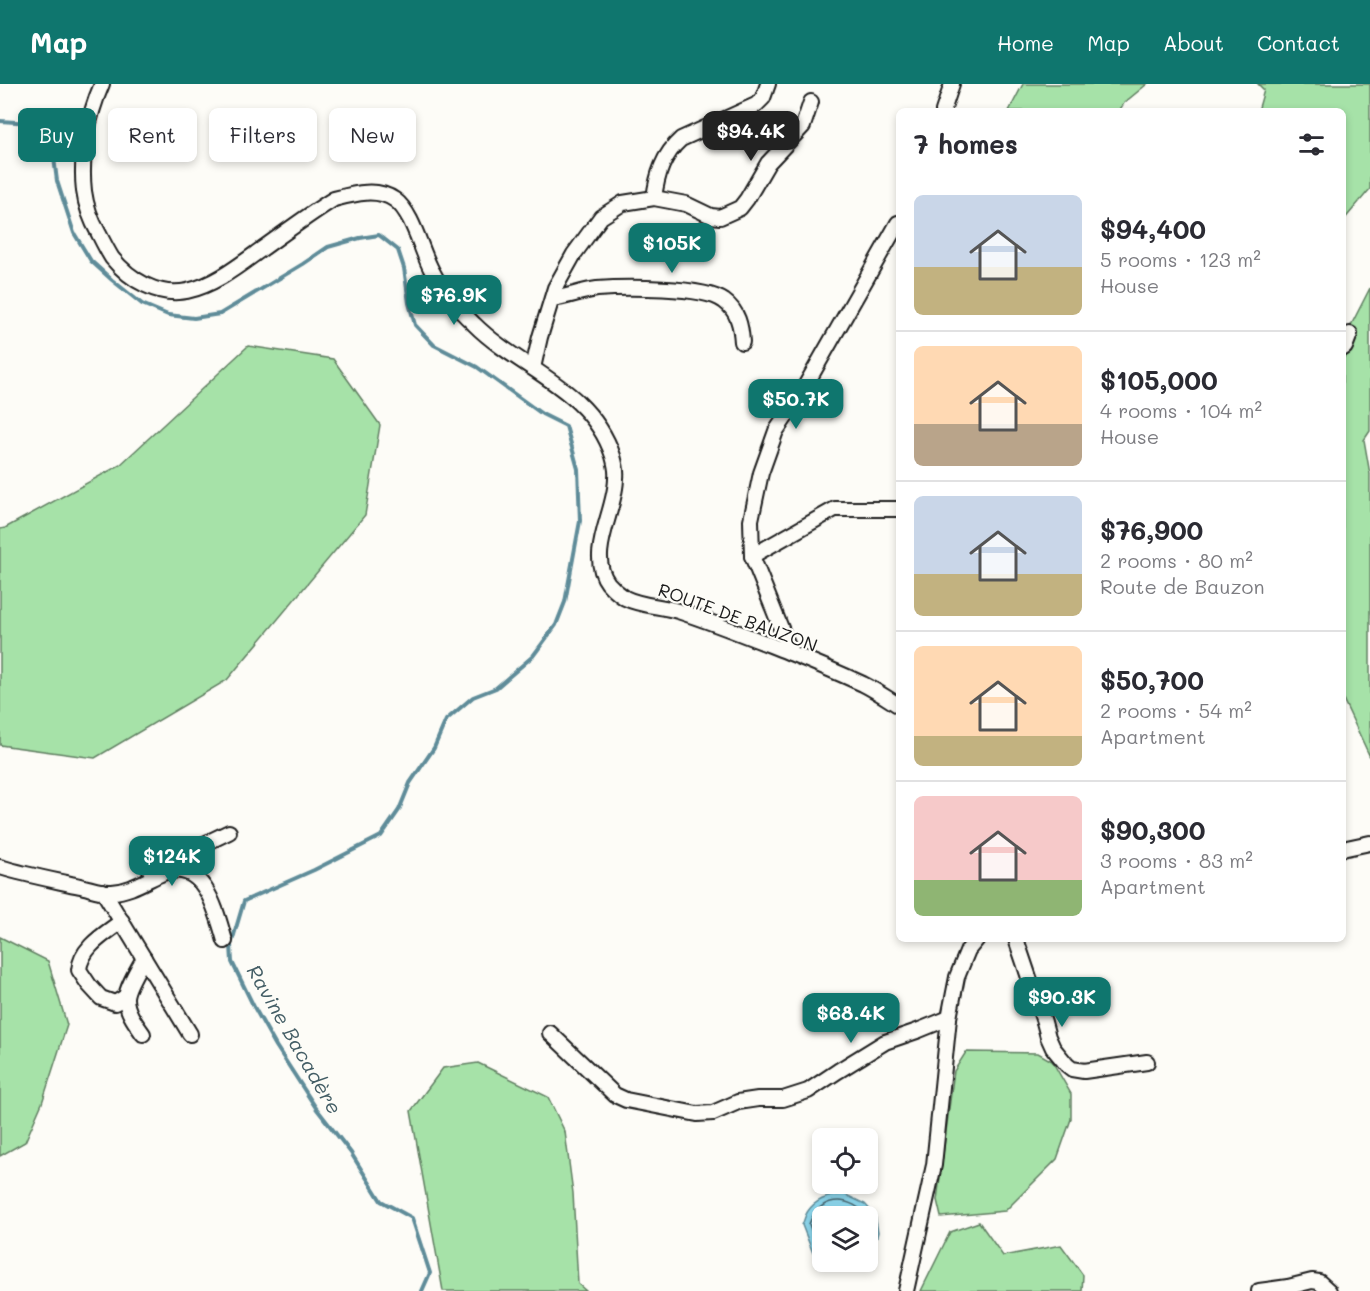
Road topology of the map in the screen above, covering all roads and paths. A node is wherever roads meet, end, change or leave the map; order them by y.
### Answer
1 (102, 84) edge
2 (768, 84) edge
3 (952, 84) edge
4 (811, 102) dead end
5 (944, 108) edge
6 (654, 198) junction
7 (896, 226) edge
8 (552, 299) junction
9 (1350, 334) dead end
10 (742, 342) dead end
11 (1346, 344) edge
12 (533, 368) junction
13 (896, 509) edge
14 (752, 556) junction
15 (791, 653) junction
16 (896, 704) edge
17 (229, 832) dead end
18 (1370, 843) edge
19 (1346, 848) edge
20 (0, 867) edge
21 (106, 892) junction
22 (122, 921) junction
23 (225, 941) dead end
24 (975, 942) edge
25 (1017, 942) edge
26 (144, 958) junction
27 (125, 998) junction
28 (949, 1018) junction
29 (550, 1033) dead end
30 (143, 1034) dead end
31 (190, 1034) dead end
32 (1147, 1062) dead end
33 (906, 1291) edge
34 (1259, 1291) edge
35 (1329, 1291) edge

1 - 12 street, ROUTE DE BAUZON
2 - 6 street
3 - 5 street
4 - 6 street
6 - 8 street
7 - 14 street
8 - 10 street
8 - 12 street
9 - 11 street
12 - 15 street, ROUTE DE BAUZON
13 - 14 street
14 - 15 street
15 - 16 street, ROUTE DE BAUZON
17 - 21 street
18 - 19 street
20 - 21 street
21 - 22 street
21 - 23 street
22 - 26 street
22 - 27 street
24 - 28 street
25 - 32 street
26 - 27 street
26 - 31 street
27 - 30 street
28 - 29 street
28 - 33 street
34 - 35 street

